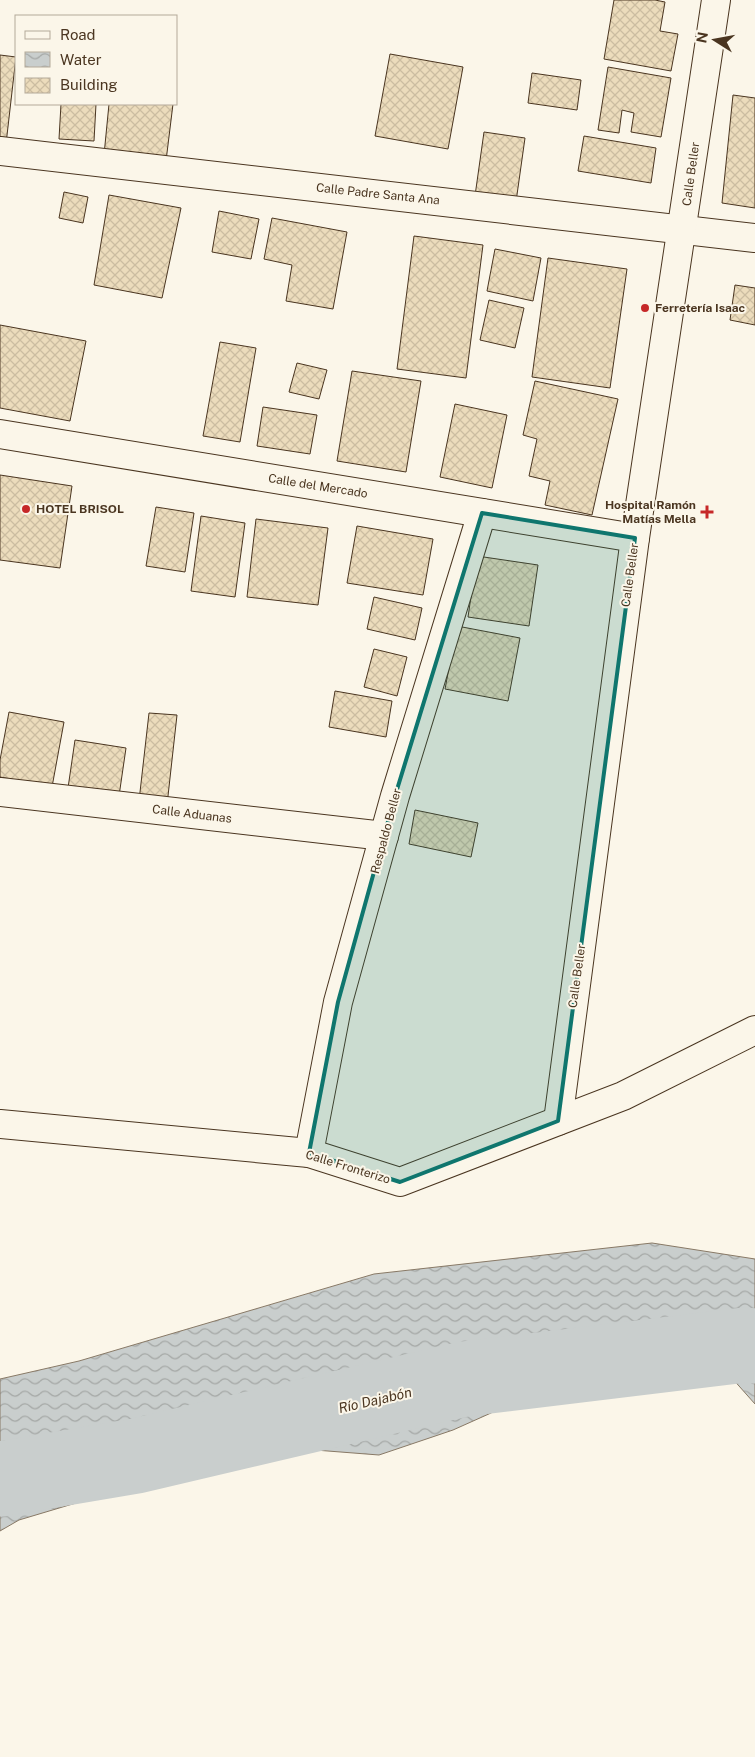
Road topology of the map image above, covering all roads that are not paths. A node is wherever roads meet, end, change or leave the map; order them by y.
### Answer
1 (716, 0) edge
2 (0, 151) edge
3 (682, 229) junction
4 (755, 238) edge
5 (0, 434) edge
6 (482, 513) junction
7 (635, 538) junction
8 (0, 792) edge
9 (384, 836) junction
10 (755, 1030) edge
11 (558, 1121) junction
12 (0, 1124) edge
13 (309, 1153) junction

1 - 3 street, Calle Beller
2 - 3 street, Calle Padre Santa Ana
3 - 4 street, Calle Padre Santa Ana
3 - 7 street, Calle Beller
5 - 6 street, Calle del Mercado
6 - 7 street, Calle del Mercado
6 - 9 street, Respaldo Beller
7 - 11 street, Calle Beller
8 - 9 street, Calle Aduanas
9 - 13 street, Respaldo Beller
10 - 11 street, Calle Fronterizo
11 - 13 street, Calle Fronterizo
12 - 13 street, Calle Fronterizo

